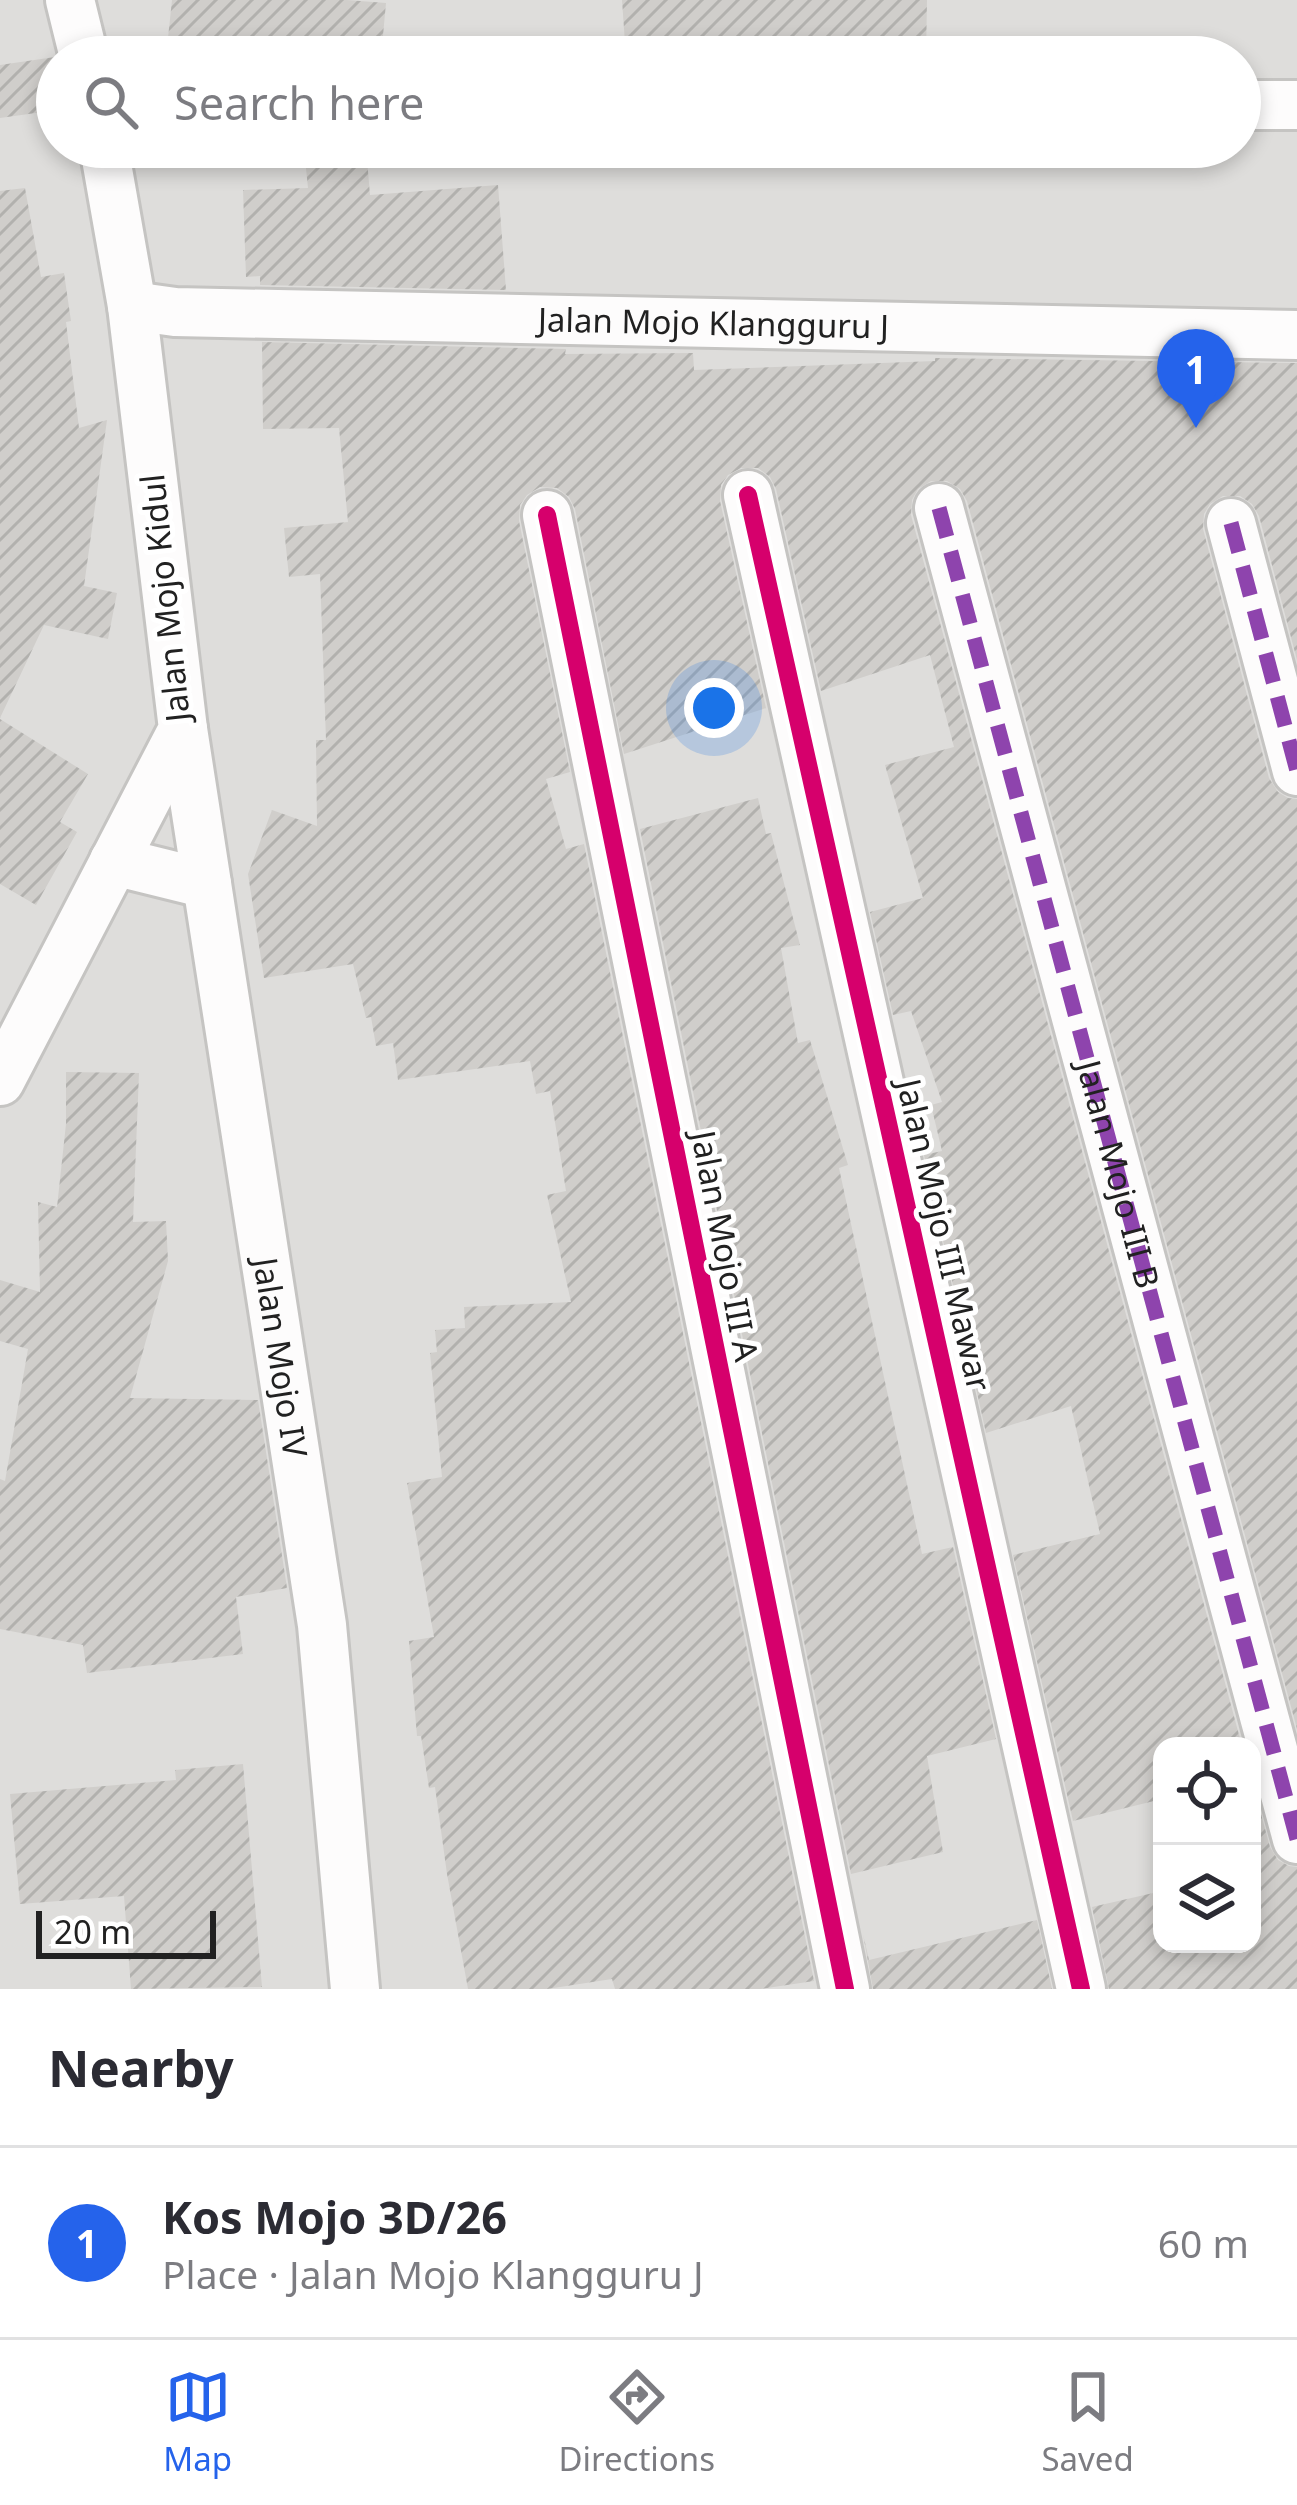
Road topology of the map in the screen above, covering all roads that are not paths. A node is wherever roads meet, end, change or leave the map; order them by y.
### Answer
1 (70, 0) edge
2 (79, 36) edge
3 (1261, 105) edge
4 (1297, 105) edge
5 (108, 168) edge
6 (132, 306) junction
7 (1297, 335) edge
8 (748, 495) dead end
9 (939, 508) dead end
10 (548, 515) dead end
11 (1231, 523) dead end
12 (183, 729) junction
13 (1297, 771) edge
14 (114, 862) junction
15 (207, 884) junction
16 (0, 1081) edge
17 (1297, 1839) edge
18 (355, 1989) edge
19 (844, 1989) edge
20 (1082, 1989) edge

1 - 2 street
3 - 4 street
5 - 6 street, Jalan Mojo Kidul
6 - 7 street, Jalan Mojo Klangguru J
6 - 12 street, Jalan Mojo Kidul
8 - 20 street, Jalan Mojo III Mawar
9 - 17 street, Jalan Mojo III B
10 - 19 street, Jalan Mojo III A
11 - 13 street
12 - 14 street, Jalan Mojo Kidul
12 - 15 street, Jalan Mojo IV
14 - 15 street
14 - 16 street, Jalan Mojo Kidul
15 - 18 street, Jalan Mojo IV

